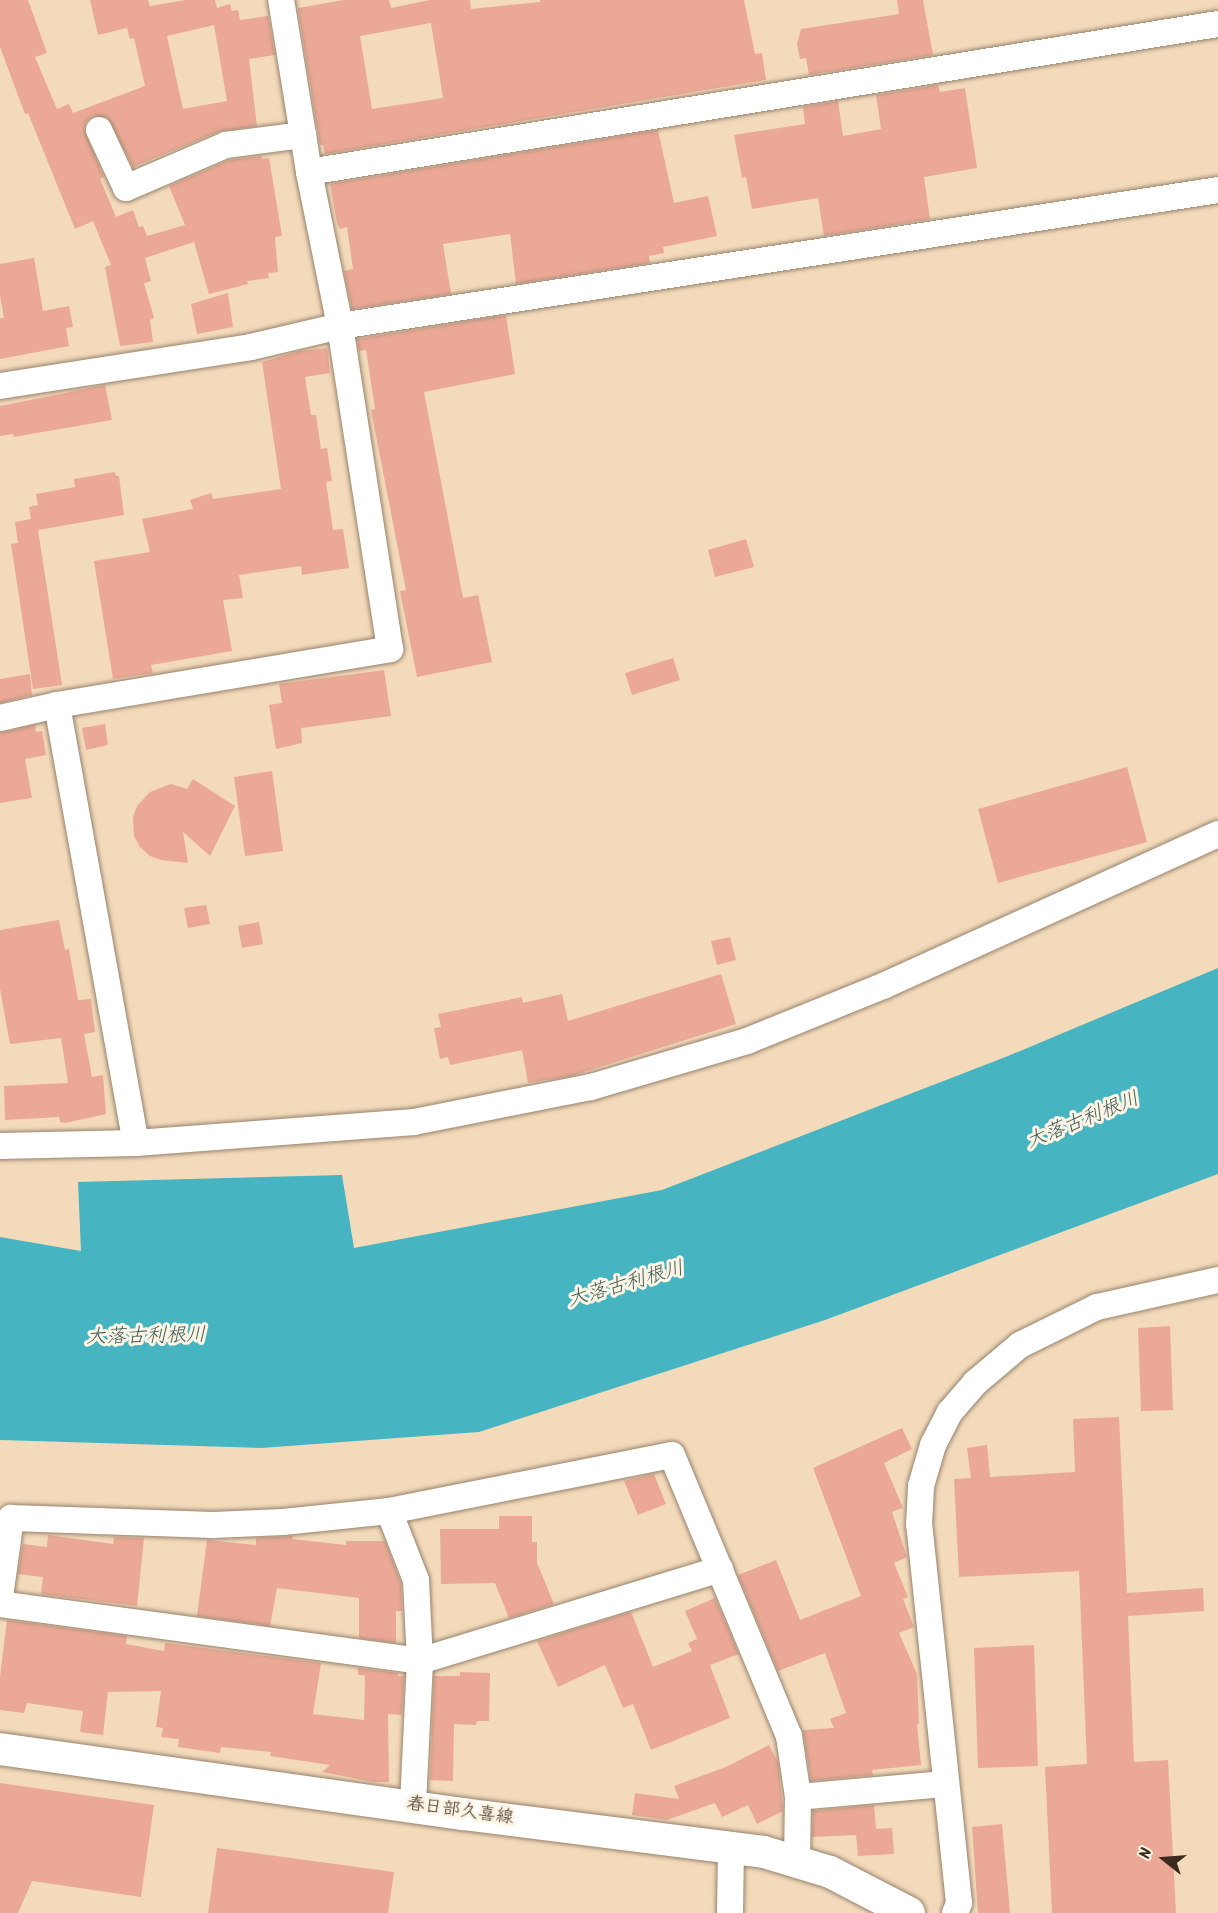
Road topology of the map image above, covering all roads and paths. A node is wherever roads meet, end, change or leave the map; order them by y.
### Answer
1 (281, 0) edge
2 (1218, 24) edge
3 (99, 130) dead end
4 (303, 135) junction
5 (309, 172) junction
6 (1218, 190) edge
7 (340, 326) junction
8 (0, 386) edge
9 (57, 705) junction
10 (0, 718) edge
11 (1218, 834) edge
12 (136, 1143) junction
13 (0, 1146) edge
14 (1218, 1280) edge
15 (389, 1511) junction
16 (6, 1517) edge
17 (720, 1569) junction
18 (0, 1597) edge
19 (0, 1604) edge
20 (420, 1660) junction
21 (0, 1749) edge
22 (945, 1784) junction
23 (798, 1797) junction
24 (413, 1806) junction
25 (731, 1847) junction
26 (797, 1861) junction
27 (730, 1913) edge
28 (909, 1913) edge
29 (955, 1913) edge

1 - 4 street
2 - 5 street
3 - 4 street
4 - 5 street
5 - 7 street
6 - 7 street
7 - 8 street
7 - 9 street
9 - 10 street
9 - 12 street
11 - 12 street
12 - 13 street
14 - 22 street
15 - 16 street
15 - 17 street
15 - 20 street
16 - 18 street
17 - 20 street
17 - 23 street
19 - 20 street
20 - 24 street
21 - 24 main road, 春日部久喜線
22 - 23 street
22 - 29 street
23 - 26 street
24 - 25 main road, 春日部久喜線
25 - 26 main road, 春日部久喜線
25 - 27 street
26 - 28 main road, 春日部久喜線

